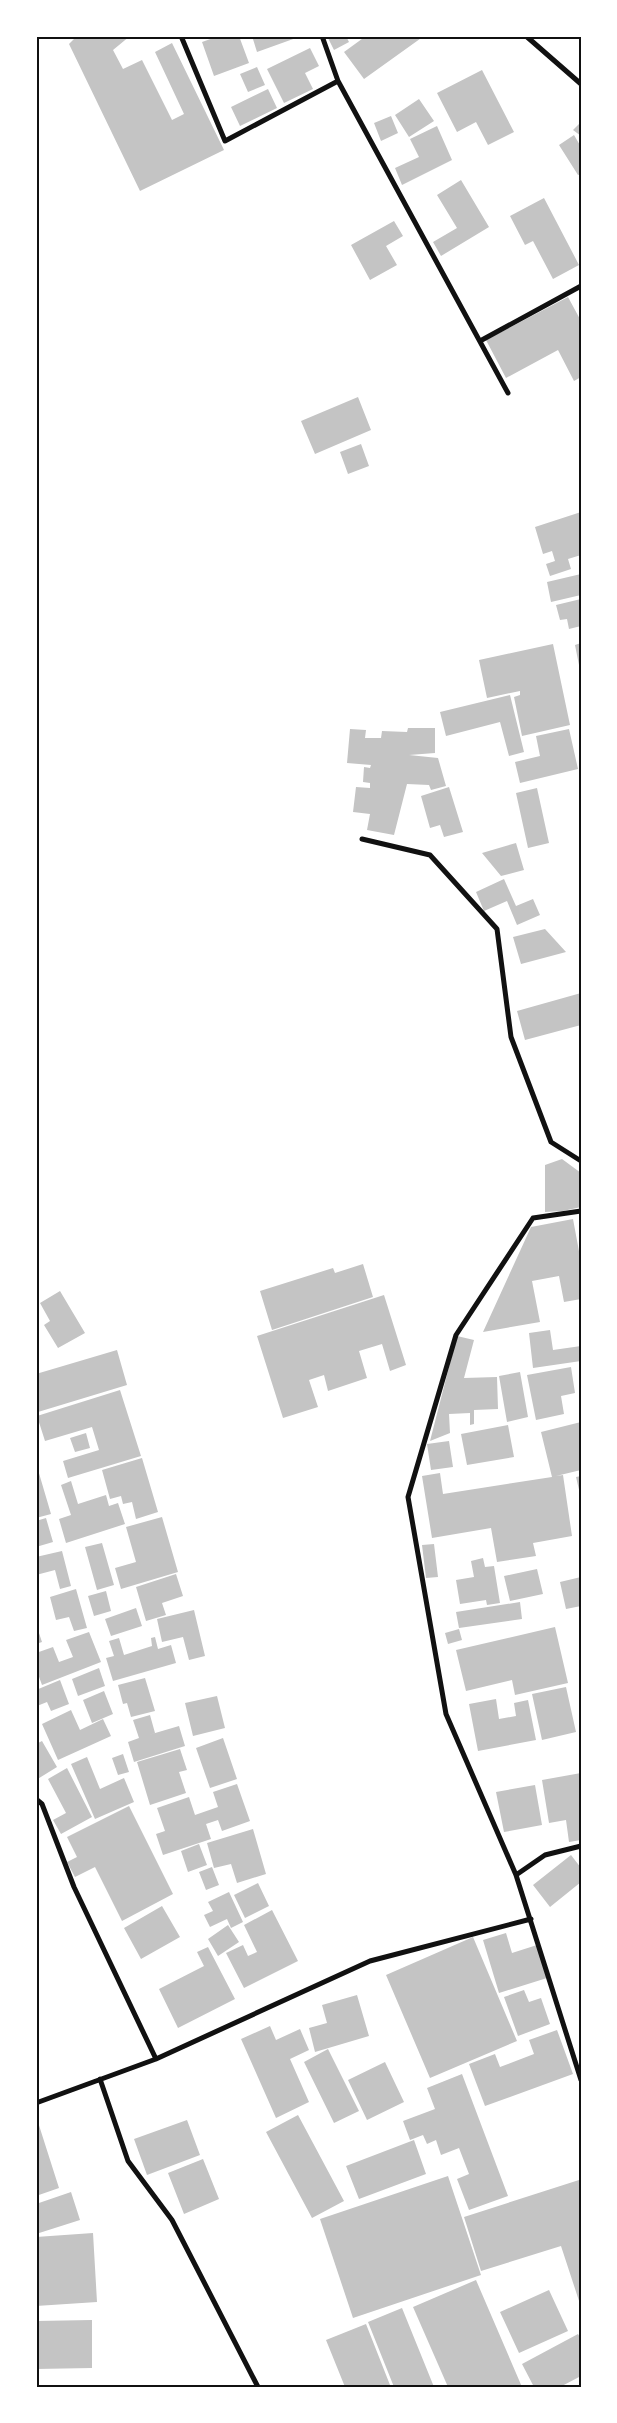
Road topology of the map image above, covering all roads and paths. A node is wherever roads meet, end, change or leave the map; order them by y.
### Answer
1 (181, 36) edge
2 (322, 36) edge
3 (526, 36) edge
4 (338, 81) junction
5 (581, 84) edge
6 (581, 286) edge
7 (480, 341) junction
8 (508, 393) dead end
9 (362, 839) dead end
10 (581, 1161) edge
11 (581, 1211) edge
12 (36, 1799) edge
13 (581, 1846) edge
14 (516, 1875) junction
15 (531, 1919) junction
16 (156, 2059) junction
17 (100, 2079) junction
18 (581, 2080) edge
19 (36, 2103) edge
20 (258, 2387) edge

1 - 4 street
2 - 4 street
3 - 5 street
4 - 7 street
6 - 7 street
7 - 8 street
9 - 10 street
11 - 14 street
12 - 16 street
13 - 14 street
14 - 15 street
15 - 16 street
15 - 18 street
16 - 17 street
17 - 19 street
17 - 20 street

